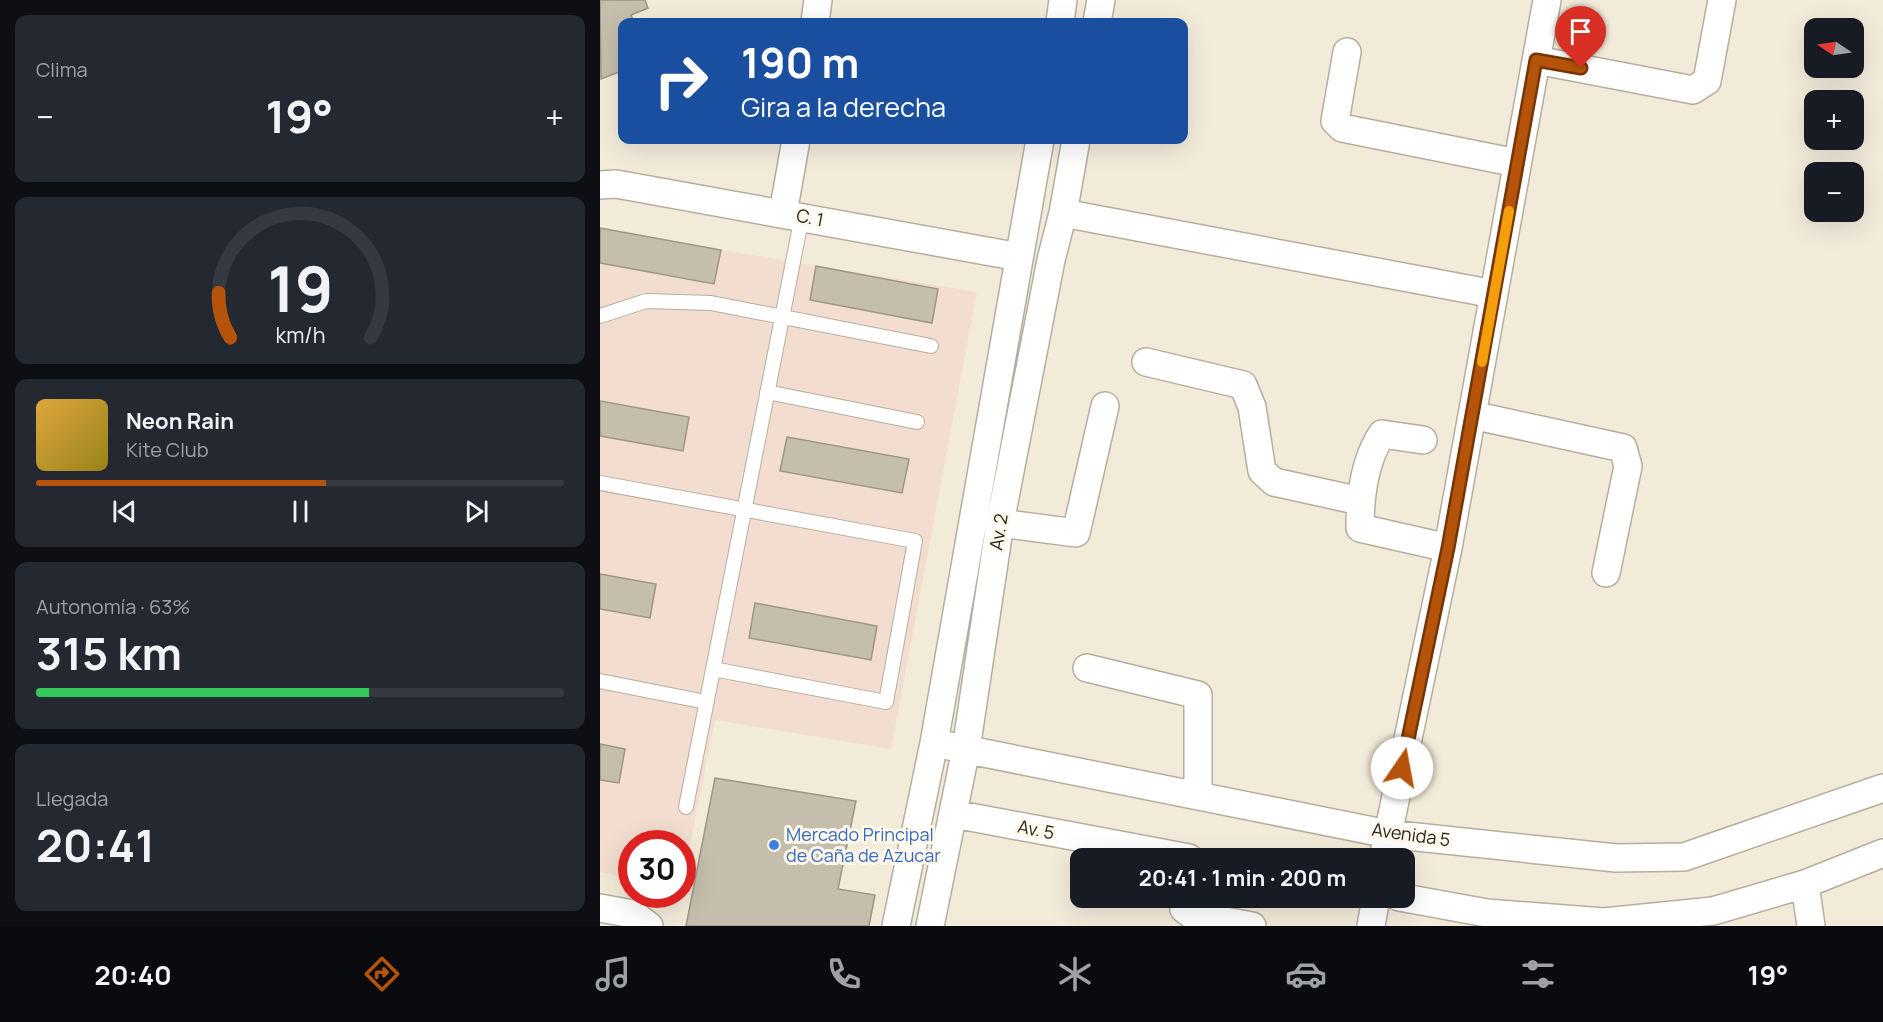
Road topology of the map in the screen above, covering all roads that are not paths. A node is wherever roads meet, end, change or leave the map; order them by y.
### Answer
1 (818, 0) edge
2 (1064, 0) edge
3 (1101, 0) edge
4 (1547, 0) edge
5 (1722, 0) edge
6 (816, 18) edge
7 (1061, 18) edge
8 (1098, 18) edge
9 (1347, 52) dead end
10 (1536, 60) junction
11 (796, 144) edge
12 (1039, 144) edge
13 (1075, 144) edge
14 (1517, 163) junction
15 (600, 185) edge
16 (1063, 213) junction
17 (793, 214) junction
18 (1019, 257) junction
19 (1494, 294) junction
20 (600, 316) edge
21 (782, 316) junction
22 (931, 346) dead end
23 (1146, 362) dead end
24 (767, 392) junction
25 (1105, 406) dead end
26 (1472, 415) junction
27 (917, 422) dead end
28 (1423, 440) dead end
29 (600, 483) edge
30 (1360, 501) junction
31 (744, 508) junction
32 (1000, 523) junction
33 (1448, 548) junction
34 (1606, 573) dead end
35 (1087, 668) dead end
36 (712, 669) junction
37 (600, 681) edge
38 (706, 702) junction
39 (934, 743) junction
40 (966, 749) junction
41 (1883, 788) edge
42 (1198, 795) junction
43 (686, 807) dead end
44 (954, 814) junction
45 (1385, 846) edge
46 (1136, 848) edge
47 (1883, 853) edge
48 (1805, 884) junction
49 (1415, 900) edge
50 (600, 908) edge
51 (1184, 908) edge
52 (1374, 908) edge
53 (649, 926) edge
54 (896, 926) edge
55 (930, 926) edge
56 (1252, 926) edge
57 (1371, 926) edge
58 (1811, 926) edge

1 - 6 street
2 - 7 street
3 - 8 street
4 - 10 street
5 - 10 street
9 - 14 street
10 - 14 street
11 - 17 street
12 - 18 street, Av. 2
13 - 16 street, Av. 2
14 - 19 street
15 - 17 street, C. 1
16 - 19 street
16 - 32 street, Av. 2
17 - 18 street, C. 1
17 - 21 lane
18 - 39 street, Av. 2
19 - 26 street
20 - 21 lane
21 - 22 lane
21 - 24 lane
23 - 30 street
24 - 27 lane
24 - 31 lane
25 - 32 street
26 - 33 street
26 - 34 street
28 - 30 street
29 - 31 lane
30 - 33 street
31 - 36 lane
31 - 36 lane
32 - 40 street, Av. 2
33 - 45 street
35 - 42 street
36 - 38 lane
37 - 38 lane
38 - 43 lane
39 - 40 street, Avenida 5
39 - 54 street, Av. 2
40 - 42 street, Avenida 5
40 - 44 street, Av. 2
41 - 45 street, Avenida 5
42 - 45 street, Avenida 5
44 - 46 street, Av. 5
44 - 55 street, Av. 2
47 - 48 street
48 - 49 street
48 - 58 street
50 - 53 street
51 - 56 street
52 - 57 street

